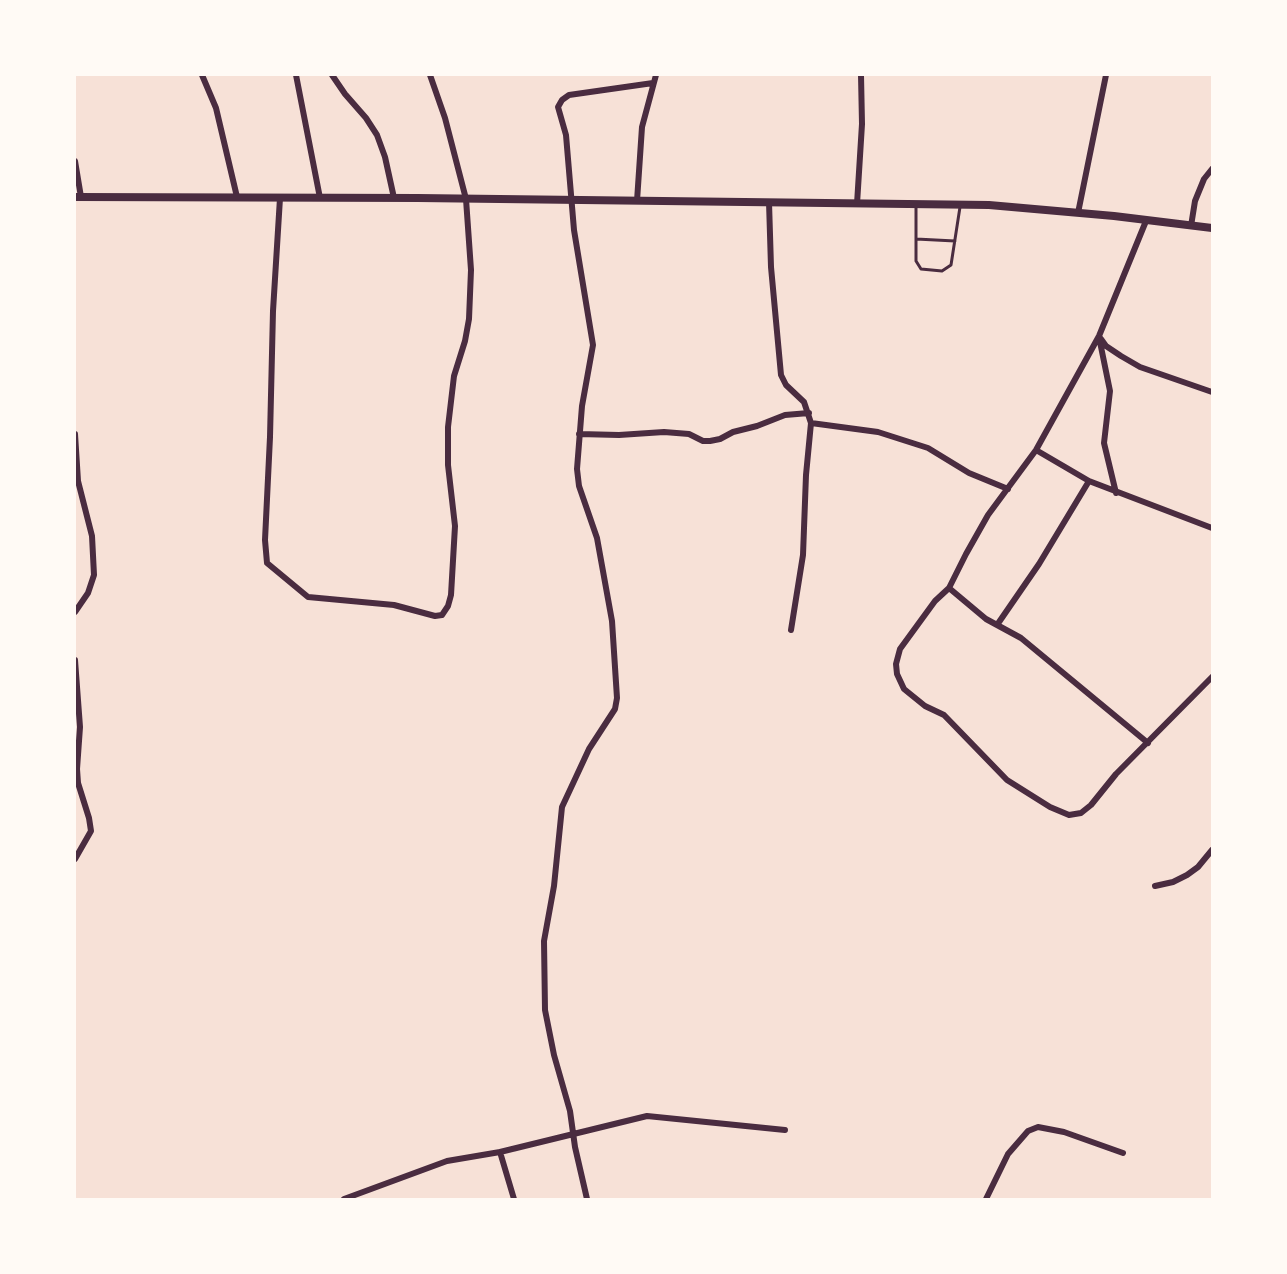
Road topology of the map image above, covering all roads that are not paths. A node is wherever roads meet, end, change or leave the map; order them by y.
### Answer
1 (202, 75) edge
2 (296, 75) edge
3 (332, 75) edge
4 (430, 75) edge
5 (656, 75) edge
6 (861, 75) edge
7 (1097, 75) edge
8 (1106, 75) edge
9 (653, 83) junction
10 (1104, 83) junction
11 (75, 161) edge
12 (1212, 169) edge
13 (78, 197) edge
14 (237, 197) junction
15 (280, 198) junction
16 (320, 198) junction
17 (394, 198) junction
18 (466, 199) junction
19 (570, 200) junction
20 (637, 201) junction
21 (769, 202) junction
22 (857, 204) junction
23 (916, 204) junction
24 (961, 205) junction
25 (1078, 213) junction
26 (1146, 221) junction
27 (1191, 226) junction
28 (1212, 228) edge
29 (916, 239) junction
30 (955, 241) junction
31 (1099, 336) junction
32 (1212, 392) edge
33 (809, 413) junction
34 (812, 423) junction
35 (75, 434) edge
36 (579, 434) junction
37 (1036, 450) junction
38 (1089, 482) junction
39 (1008, 489) junction
40 (1116, 493) junction
41 (1212, 528) edge
42 (949, 588) junction
43 (75, 612) edge
44 (997, 625) junction
45 (791, 630) dead end
46 (75, 660) edge
47 (1212, 677) edge
48 (77, 742) edge
49 (1148, 743) junction
50 (1212, 850) edge
51 (75, 859) edge
52 (1155, 886) dead end
53 (785, 1130) dead end
54 (573, 1135) junction
55 (500, 1152) junction
56 (1122, 1153) dead end
57 (362, 1191) junction
58 (344, 1199) edge
59 (365, 1199) edge
60 (514, 1199) edge
61 (587, 1199) edge
62 (986, 1199) edge

1 - 14 street
2 - 16 street
3 - 17 street
4 - 18 street
5 - 9 street
6 - 22 street
7 - 10 street
8 - 10 street
9 - 19 street
9 - 20 street
10 - 25 street
11 - 13 street
12 - 27 street
13 - 14 street
14 - 15 street
15 - 16 street
15 - 18 street
16 - 17 street
17 - 18 street
18 - 19 street
19 - 20 street
19 - 36 street
20 - 21 street
21 - 22 street
21 - 33 street
22 - 23 street
23 - 24 street
23 - 29 lane
24 - 25 street
24 - 30 lane
25 - 26 street
26 - 27 street
26 - 31 street
27 - 28 street
29 - 30 lane
29 - 30 lane
31 - 32 street
31 - 37 street
31 - 40 street
33 - 34 street
33 - 36 street
34 - 39 street
34 - 45 street
35 - 43 street
36 - 54 street
37 - 38 street
37 - 39 street
38 - 40 street
38 - 44 street
39 - 42 street
40 - 41 street
42 - 44 street
42 - 49 street
44 - 49 street
46 - 48 street
47 - 49 street
48 - 51 street
50 - 52 street
53 - 54 street
54 - 55 street
54 - 61 street
55 - 57 street
55 - 60 street
56 - 62 street
57 - 58 street
57 - 59 street

